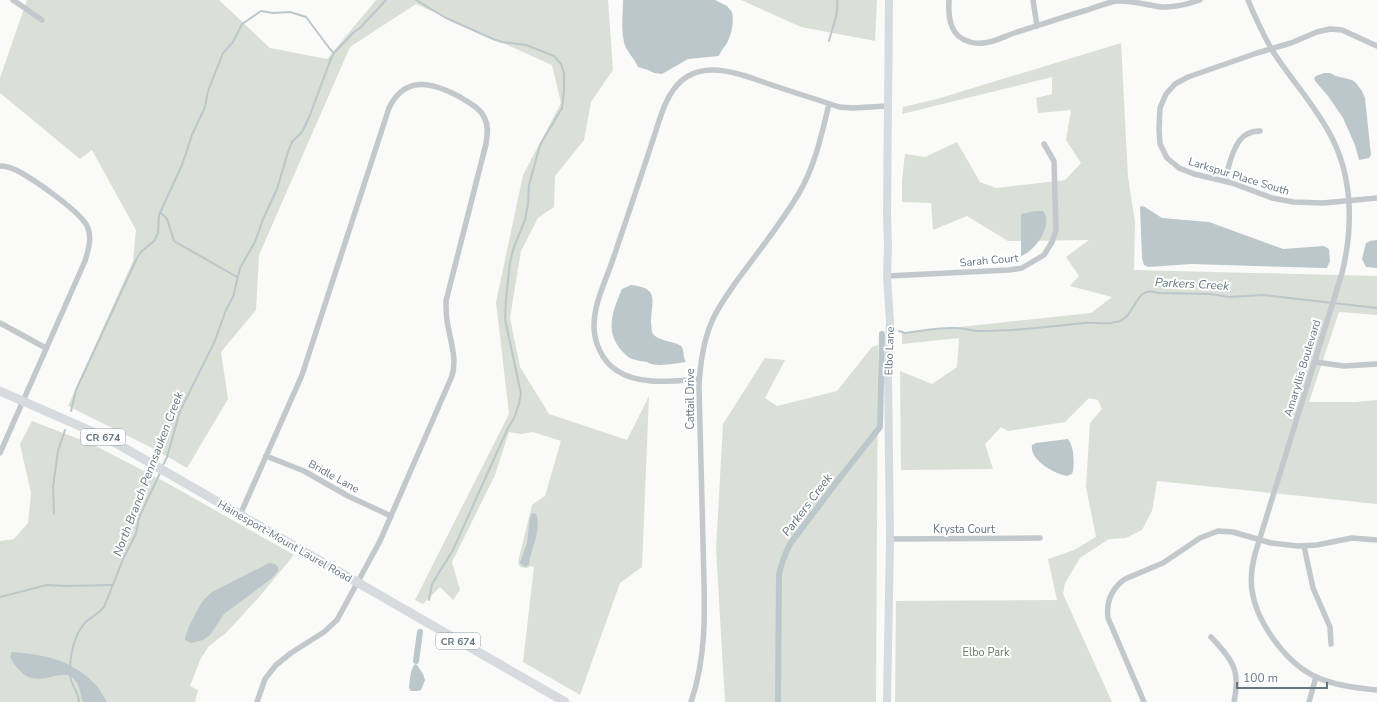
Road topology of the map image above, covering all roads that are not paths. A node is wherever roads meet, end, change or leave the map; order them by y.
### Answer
1 (13, 0) edge
2 (889, 0) edge
3 (949, 0) edge
4 (1033, 0) edge
5 (1200, 0) edge
6 (1248, 0) edge
7 (1138, 1) edge
8 (42, 20) dead end
9 (1037, 26) junction
10 (1377, 46) edge
11 (1272, 49) junction
12 (829, 104) junction
13 (888, 106) junction
14 (1260, 130) dead end
15 (1044, 144) dead end
16 (0, 166) edge
17 (1225, 181) junction
18 (1377, 198) edge
19 (1348, 200) junction
20 (887, 276) junction
21 (0, 323) edge
22 (46, 348) junction
23 (1315, 362) junction
24 (1377, 364) edge
25 (699, 379) junction
26 (0, 392) edge
27 (22, 401) junction
28 (0, 453) edge
29 (266, 456) junction
30 (240, 515) junction
31 (391, 516) junction
32 (1040, 538) dead end
33 (890, 539) junction
34 (1259, 539) junction
35 (1377, 540) edge
36 (1304, 546) junction
37 (358, 583) junction
38 (1211, 637) dead end
39 (1331, 644) dead end
40 (1316, 677) junction
41 (1377, 690) edge
42 (257, 702) edge
43 (565, 702) edge
44 (690, 702) edge
45 (887, 702) edge
46 (1144, 702) edge
47 (1234, 702) edge
48 (1309, 702) edge

1 - 8 street
2 - 13 street, Elbo Lane
3 - 9 street
4 - 9 street
5 - 7 street
6 - 11 street, Amaryllis Boulevard
7 - 9 street
10 - 11 street, Larkspur Place South
11 - 17 street, Larkspur Place South
11 - 19 street, Amaryllis Boulevard
12 - 13 street
12 - 25 street, Cattail Drive
12 - 25 street
13 - 20 street, Elbo Lane
14 - 17 street
15 - 20 street, Sarah Court
16 - 22 street
17 - 19 street, Larkspur Place South
18 - 19 street, Larkspur Place South
19 - 23 street, Amaryllis Boulevard
20 - 33 street, Elbo Lane
21 - 22 street
22 - 27 street
23 - 24 street
23 - 34 street, Amaryllis Boulevard
25 - 44 street, Cattail Drive
26 - 27 main road, Hainesport-Mount Laurel Road / CR 674
27 - 28 street
27 - 30 main road, Hainesport-Mount Laurel Road / CR 674
29 - 30 street
29 - 31 street, Bridle Lane
29 - 31 street
30 - 37 main road, Hainesport-Mount Laurel Road / CR 674
31 - 37 street
32 - 33 street, Krysta Court
33 - 45 street, Elbo Lane
34 - 36 street
34 - 40 street, Amaryllis Boulevard
34 - 46 street
35 - 36 street
36 - 39 street
37 - 42 street
37 - 43 main road, Hainesport-Mount Laurel Road / CR 674
38 - 47 street
40 - 41 street, Amaryllis Boulevard
40 - 48 street

